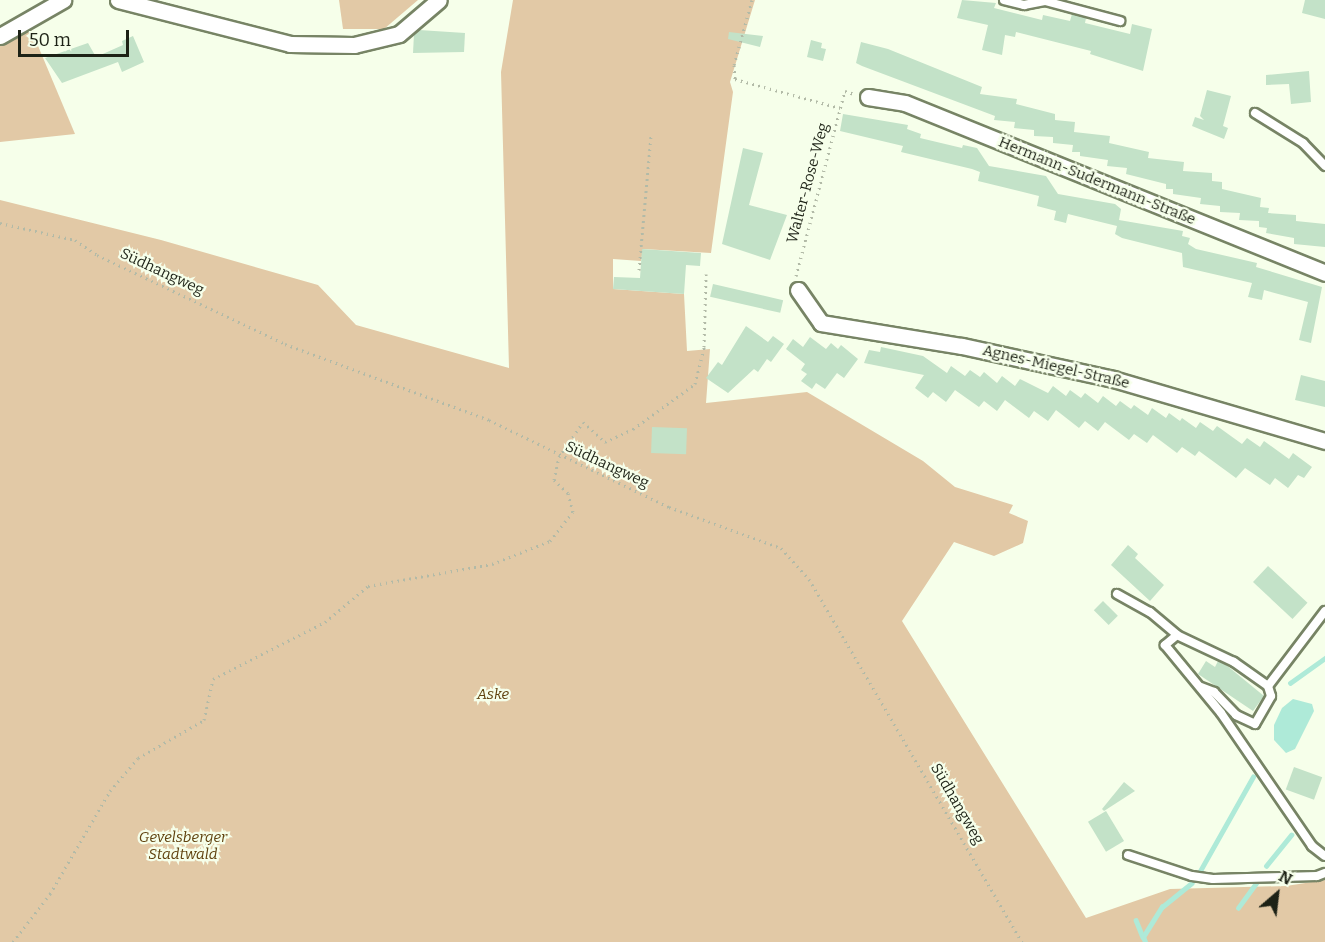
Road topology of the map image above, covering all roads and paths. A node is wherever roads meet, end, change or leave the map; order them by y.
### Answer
1 (63, 0) edge
2 (117, 0) edge
3 (439, 0) edge
4 (752, 0) edge
5 (1004, 0) edge
6 (1054, 2) edge
7 (1120, 21) dead end
8 (0, 36) edge
9 (844, 94) dead end
10 (868, 97) dead end
11 (840, 108) junction
12 (1255, 113) dead end
13 (651, 135) dead end
14 (1325, 166) edge
15 (0, 223) edge
16 (639, 270) dead end
17 (1325, 273) edge
18 (706, 274) dead end
19 (797, 284) joint
20 (1325, 441) edge
21 (559, 457) junction
22 (1117, 594) dead end
23 (1325, 610) edge
24 (1177, 635) junction
25 (1268, 686) junction
26 (1200, 687) junction
27 (1128, 855) dead end
28 (1325, 856) edge
29 (1325, 873) edge
30 (13, 942) edge
31 (1022, 942) edge

1 - 8 street
2 - 3 street
4 - 11 path
5 - 6 lane
6 - 7 lane
9 - 11 path, Walter-Rose-Weg
10 - 17 street, Hermann-Sudermann-Straße
11 - 19 path, Walter-Rose-Weg
12 - 14 lane
13 - 16 path
15 - 21 path, Südhangweg
18 - 21 path
19 - 20 street, Agnes-Miegel-Straße
21 - 30 path
21 - 31 path, Südhangweg
22 - 24 lane
23 - 25 lane
24 - 25 lane
24 - 26 lane
25 - 26 lane
26 - 28 lane
27 - 29 lane

